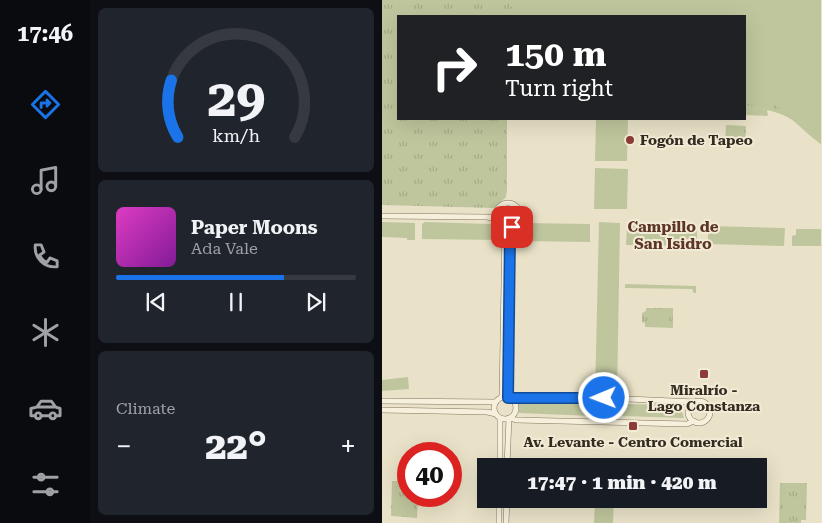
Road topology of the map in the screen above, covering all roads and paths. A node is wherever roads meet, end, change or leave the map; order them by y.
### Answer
1 (382, 216) edge
2 (497, 219) junction
3 (505, 227) junction
4 (512, 227) junction
5 (507, 398) junction
6 (601, 398) junction
7 (611, 399) junction
8 (382, 402) edge
9 (496, 402) junction
10 (695, 402) junction
11 (382, 410) edge
12 (498, 416) junction
13 (510, 418) junction
14 (601, 421) junction
15 (610, 421) junction
16 (694, 421) junction
17 (500, 458) edge
18 (508, 458) edge
19 (499, 508) edge
20 (507, 508) edge
21 (499, 523) edge
22 (506, 523) edge

1 - 2 street
2 - 3 street
2 - 4 street
3 - 4 street
3 - 5 street
4 - 5 street
5 - 6 street
5 - 9 street
5 - 13 street
6 - 7 street
6 - 14 street
7 - 10 street
7 - 15 street
8 - 9 street
9 - 12 street
10 - 16 street
10 - 16 street
11 - 12 street
12 - 13 street
12 - 17 street
13 - 14 street
13 - 18 street
14 - 15 street
15 - 16 street
19 - 21 street
20 - 22 street

